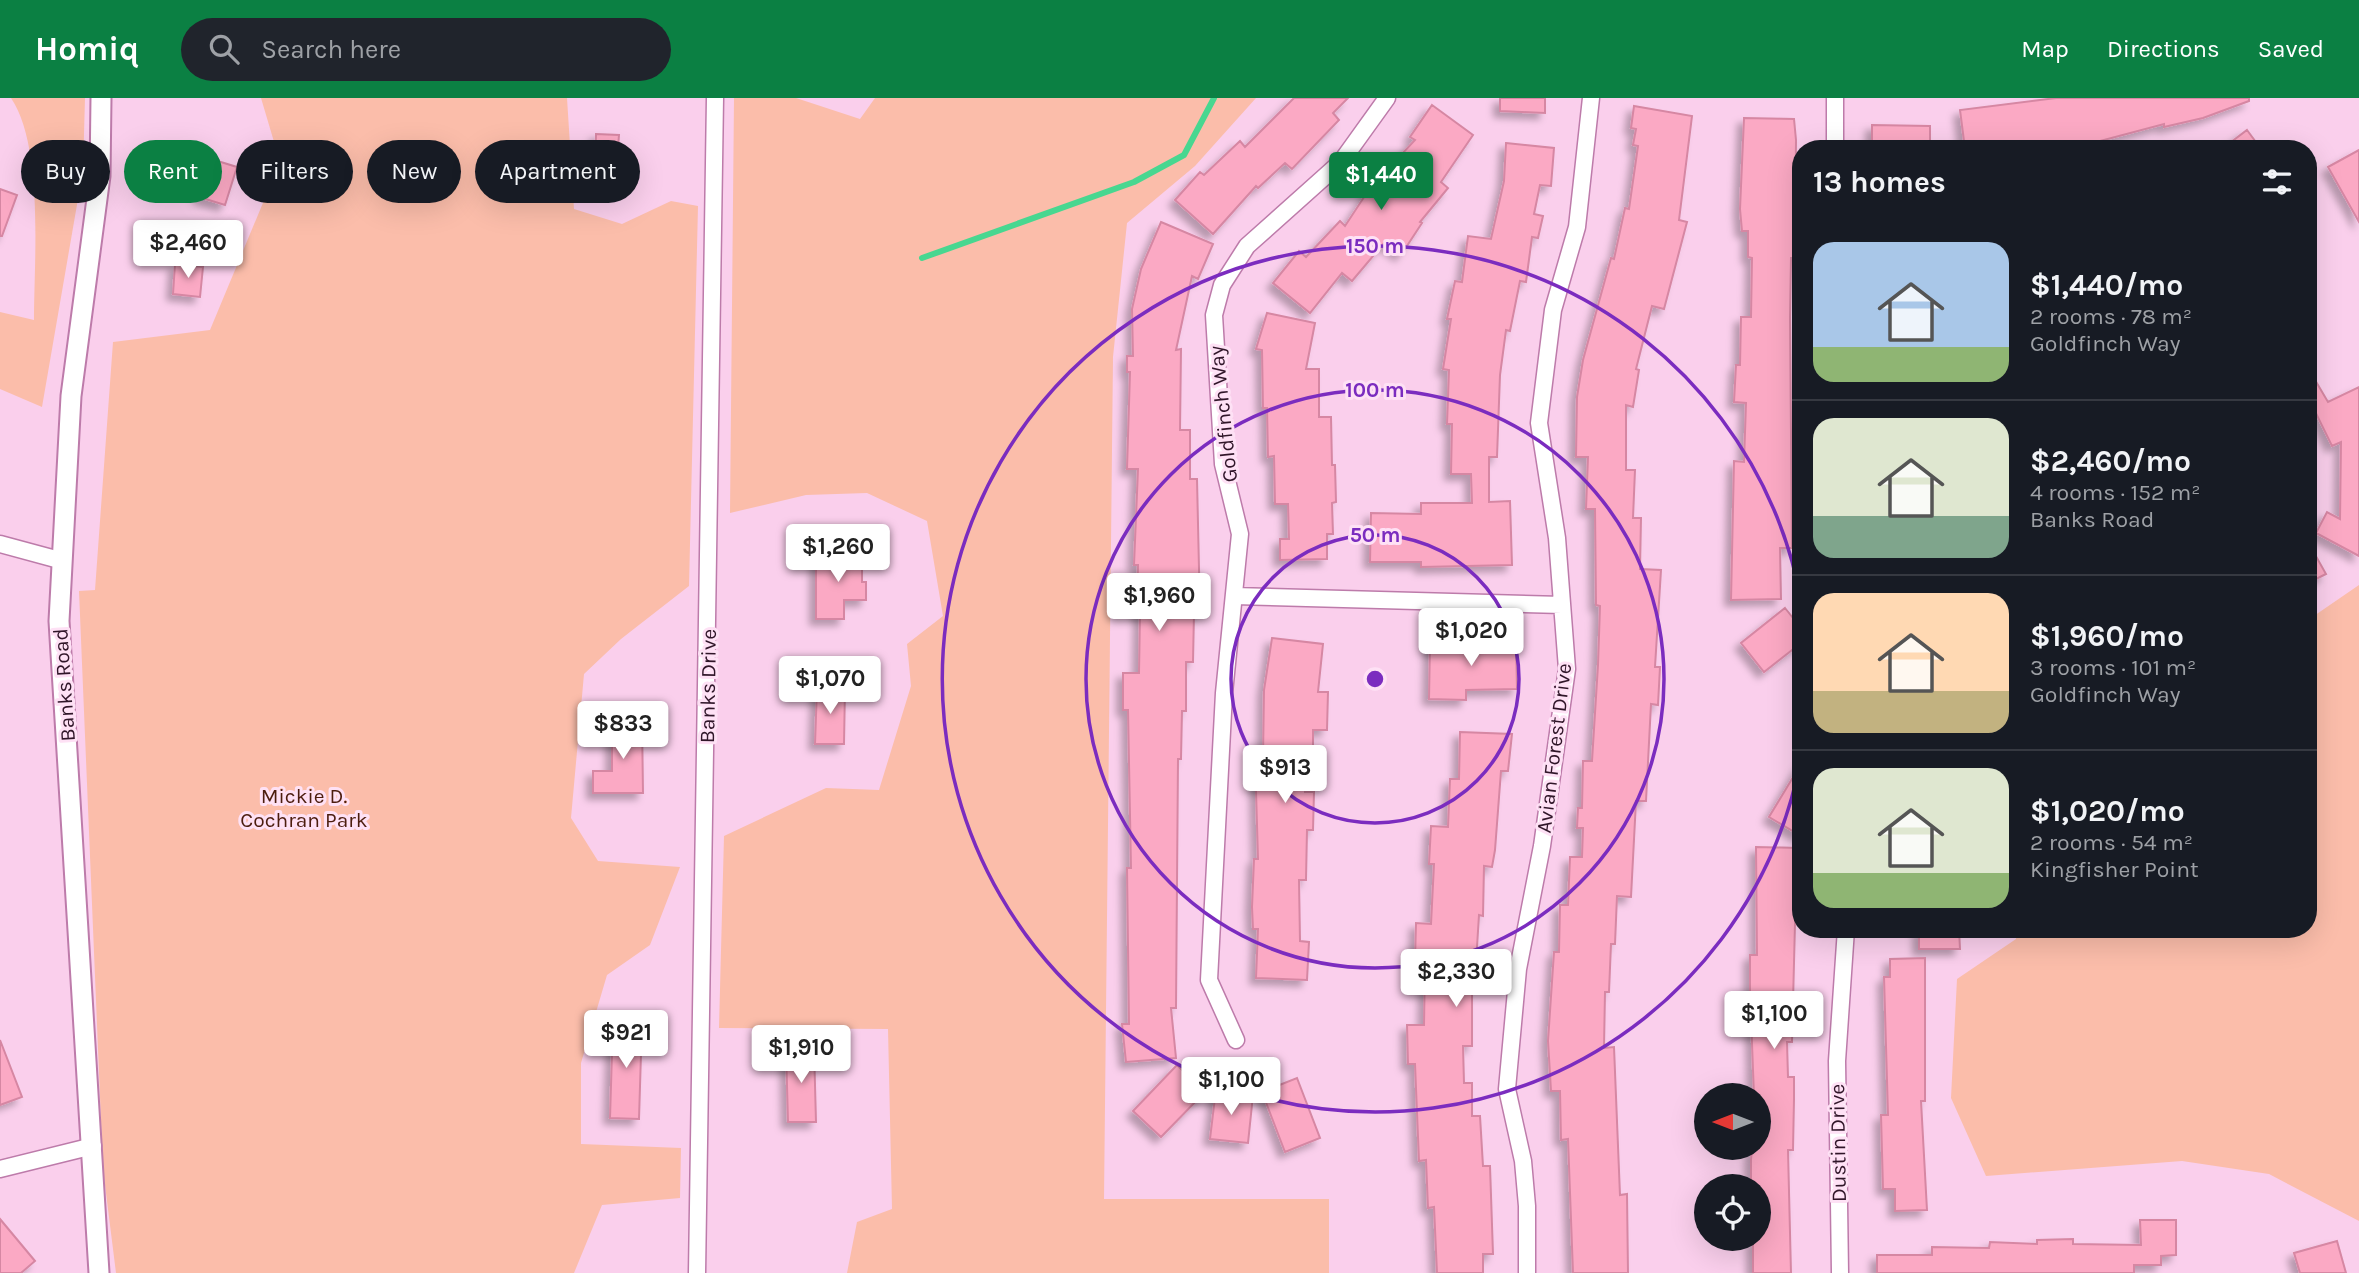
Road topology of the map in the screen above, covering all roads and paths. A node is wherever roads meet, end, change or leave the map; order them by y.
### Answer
1 (102, 98) edge
2 (715, 98) edge
3 (1387, 98) edge
4 (1591, 98) edge
5 (1835, 98) edge
6 (1835, 140) edge
7 (0, 544) edge
8 (63, 561) junction
9 (1234, 596) junction
10 (1562, 605) junction
11 (1845, 938) edge
12 (1236, 1040) dead end
13 (93, 1146) junction
14 (0, 1169) edge
15 (99, 1273) edge
16 (697, 1273) edge
17 (1528, 1273) edge
18 (1840, 1273) edge

1 - 8 street, Banks Road
2 - 16 street, Banks Drive
3 - 9 street, Goldfinch Way
4 - 10 street, Avian Forest Drive
5 - 6 street
7 - 8 street
8 - 13 street, Banks Road
9 - 10 street
9 - 12 street, Goldfinch Way
10 - 17 street, Avian Forest Drive
11 - 18 street, Dustin Drive
13 - 14 street
13 - 15 street, Banks Road

